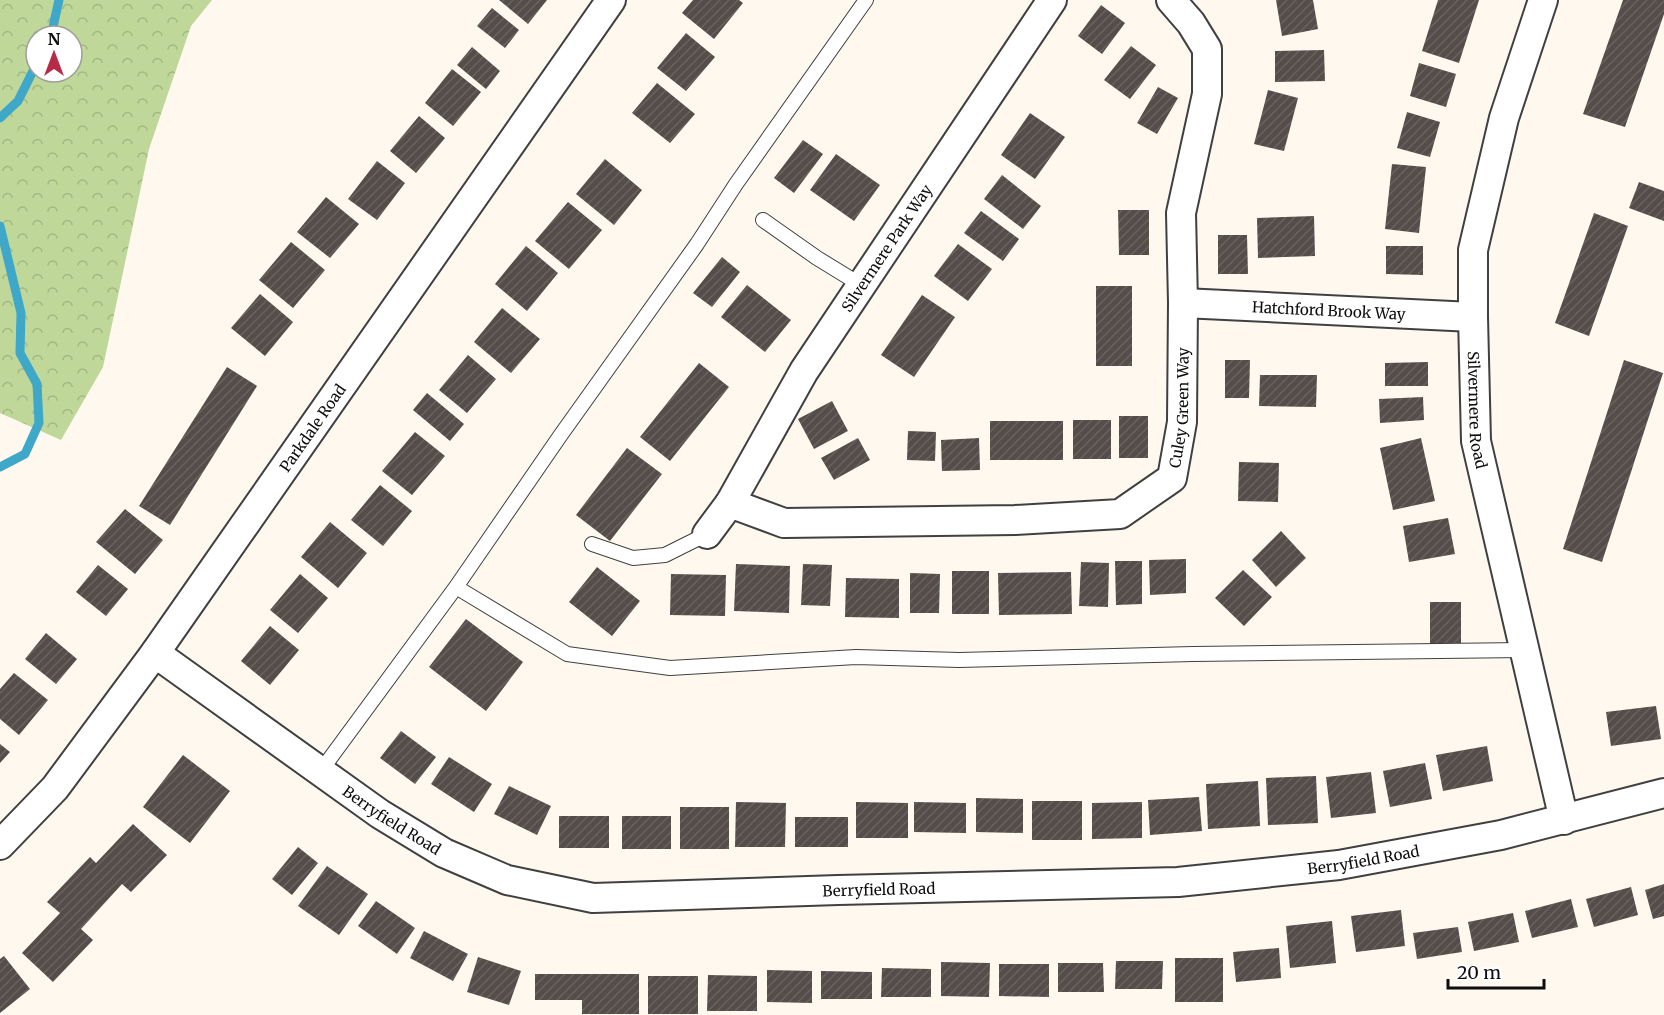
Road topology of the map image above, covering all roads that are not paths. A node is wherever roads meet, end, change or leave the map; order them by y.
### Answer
1 (611, 0) edge
2 (866, 0) edge
3 (1052, 0) edge
4 (1171, 0) edge
5 (1543, 0) edge
6 (763, 220) dead end
7 (861, 285) junction
8 (1184, 303) junction
9 (1473, 317) junction
10 (730, 503) junction
11 (707, 534) joint
12 (592, 544) dead end
13 (456, 586) junction
14 (1524, 650) junction
15 (155, 653) junction
16 (320, 772) junction
17 (1664, 793) edge
18 (1564, 819) junction
19 (0, 845) edge

1 - 15 street, Parkdale Road
2 - 13 lane
3 - 7 street, Silvermere Park Way
4 - 8 street, Culey Green Way
5 - 9 street, Silvermere Road
6 - 7 lane
7 - 10 street, Silvermere Park Way
8 - 9 street, Hatchford Brook Way
8 - 10 street, Culey Green Way
9 - 14 street, Silvermere Road
10 - 11 street
11 - 12 lane
13 - 14 lane
13 - 16 lane
14 - 18 street, Silvermere Road
15 - 16 street, Berryfield Road
15 - 19 street, Parkdale Road
16 - 18 street, Berryfield Road
17 - 18 street, Berryfield Road

